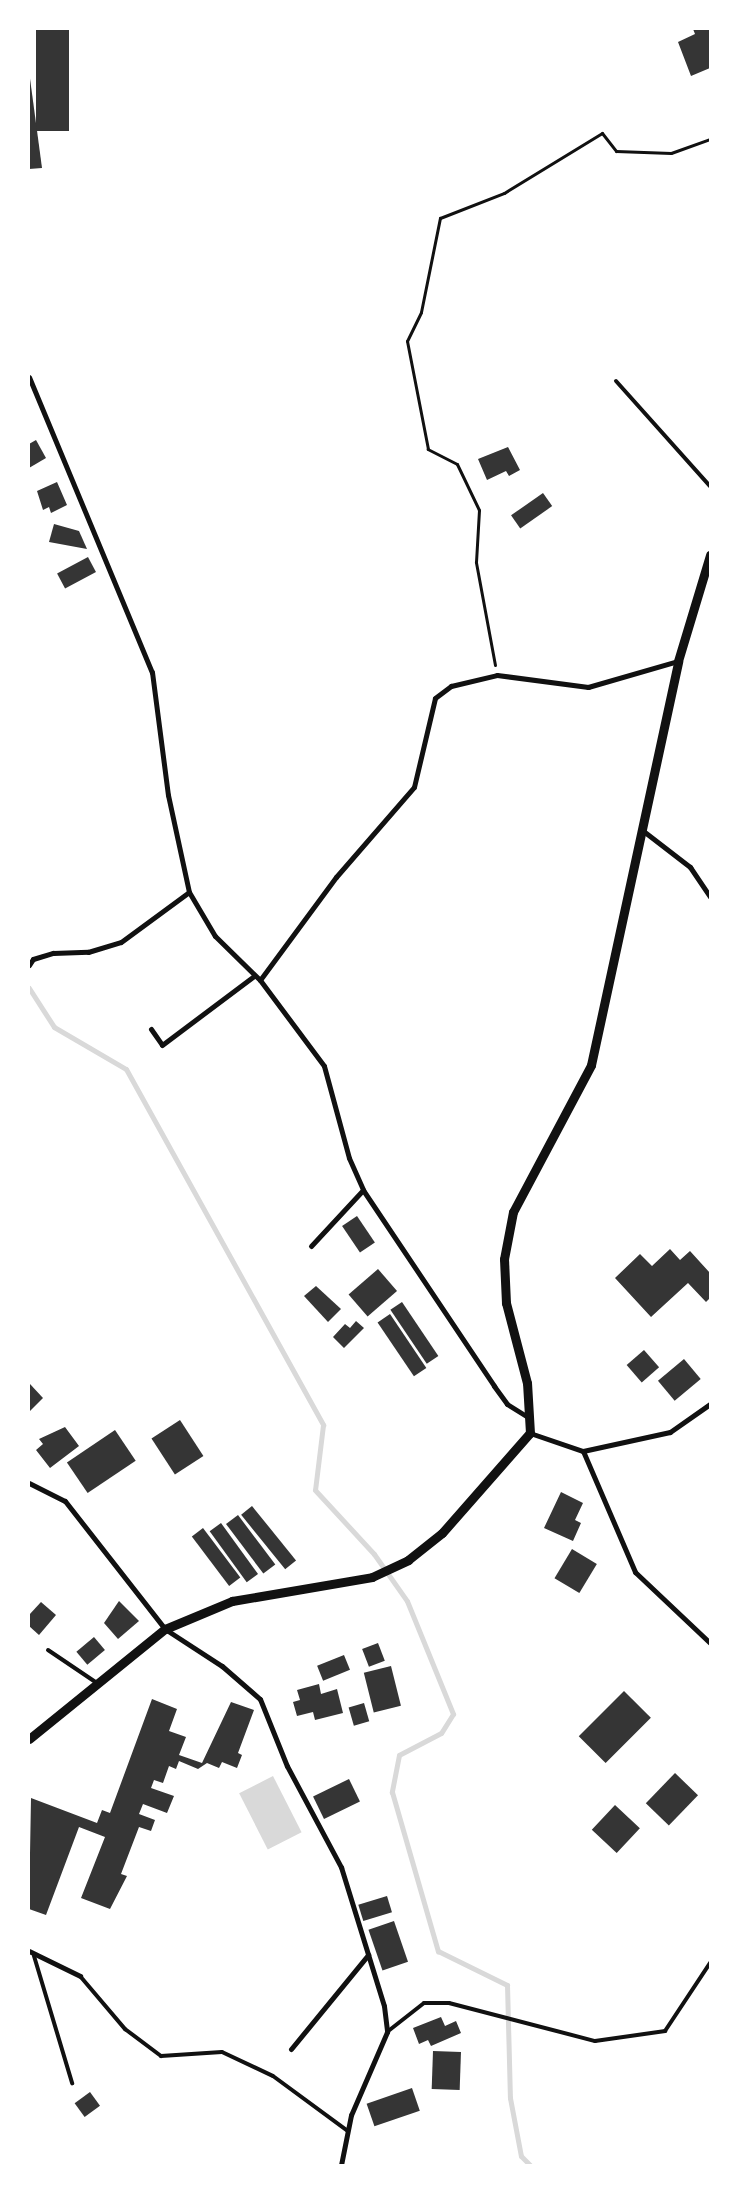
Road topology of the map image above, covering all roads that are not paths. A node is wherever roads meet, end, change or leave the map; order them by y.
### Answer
1 (29, 377) edge
2 (616, 381) dead end
3 (710, 486) edge
4 (710, 555) edge
5 (678, 661) junction
6 (640, 829) junction
7 (189, 892) junction
8 (710, 897) edge
9 (29, 966) edge
10 (254, 976) junction
11 (260, 980) junction
12 (151, 1029) dead end
13 (363, 1190) junction
14 (310, 1246) dead end
15 (710, 1404) edge
16 (529, 1417) junction
17 (530, 1433) junction
18 (583, 1452) junction
19 (29, 1483) edge
20 (165, 1629) junction
21 (710, 1644) edge
22 (48, 1650) dead end
23 (99, 1684) junction
24 (29, 1739) edge
25 (29, 1952) edge
26 (368, 1955) junction
27 (34, 1956) junction
28 (710, 1963) edge
29 (80, 1976) joint
30 (387, 2032) junction
31 (291, 2049) dead end
32 (72, 2083) dead end
33 (348, 2131) junction
34 (341, 2165) edge

1 - 7 street
2 - 3 lane
4 - 5 street
5 - 6 street
5 - 11 street
6 - 8 street
6 - 16 street
7 - 9 street
7 - 10 street
10 - 11 street
10 - 12 street
11 - 13 street
13 - 14 street
13 - 16 street
15 - 18 street
16 - 17 street
17 - 18 street
17 - 20 street
18 - 21 street
19 - 20 street
20 - 23 street
20 - 26 street
22 - 23 lane
23 - 24 street
25 - 27 street
26 - 30 street
26 - 31 street
27 - 29 street
27 - 32 lane
28 - 30 lane
29 - 33 lane
30 - 33 street
33 - 34 street

